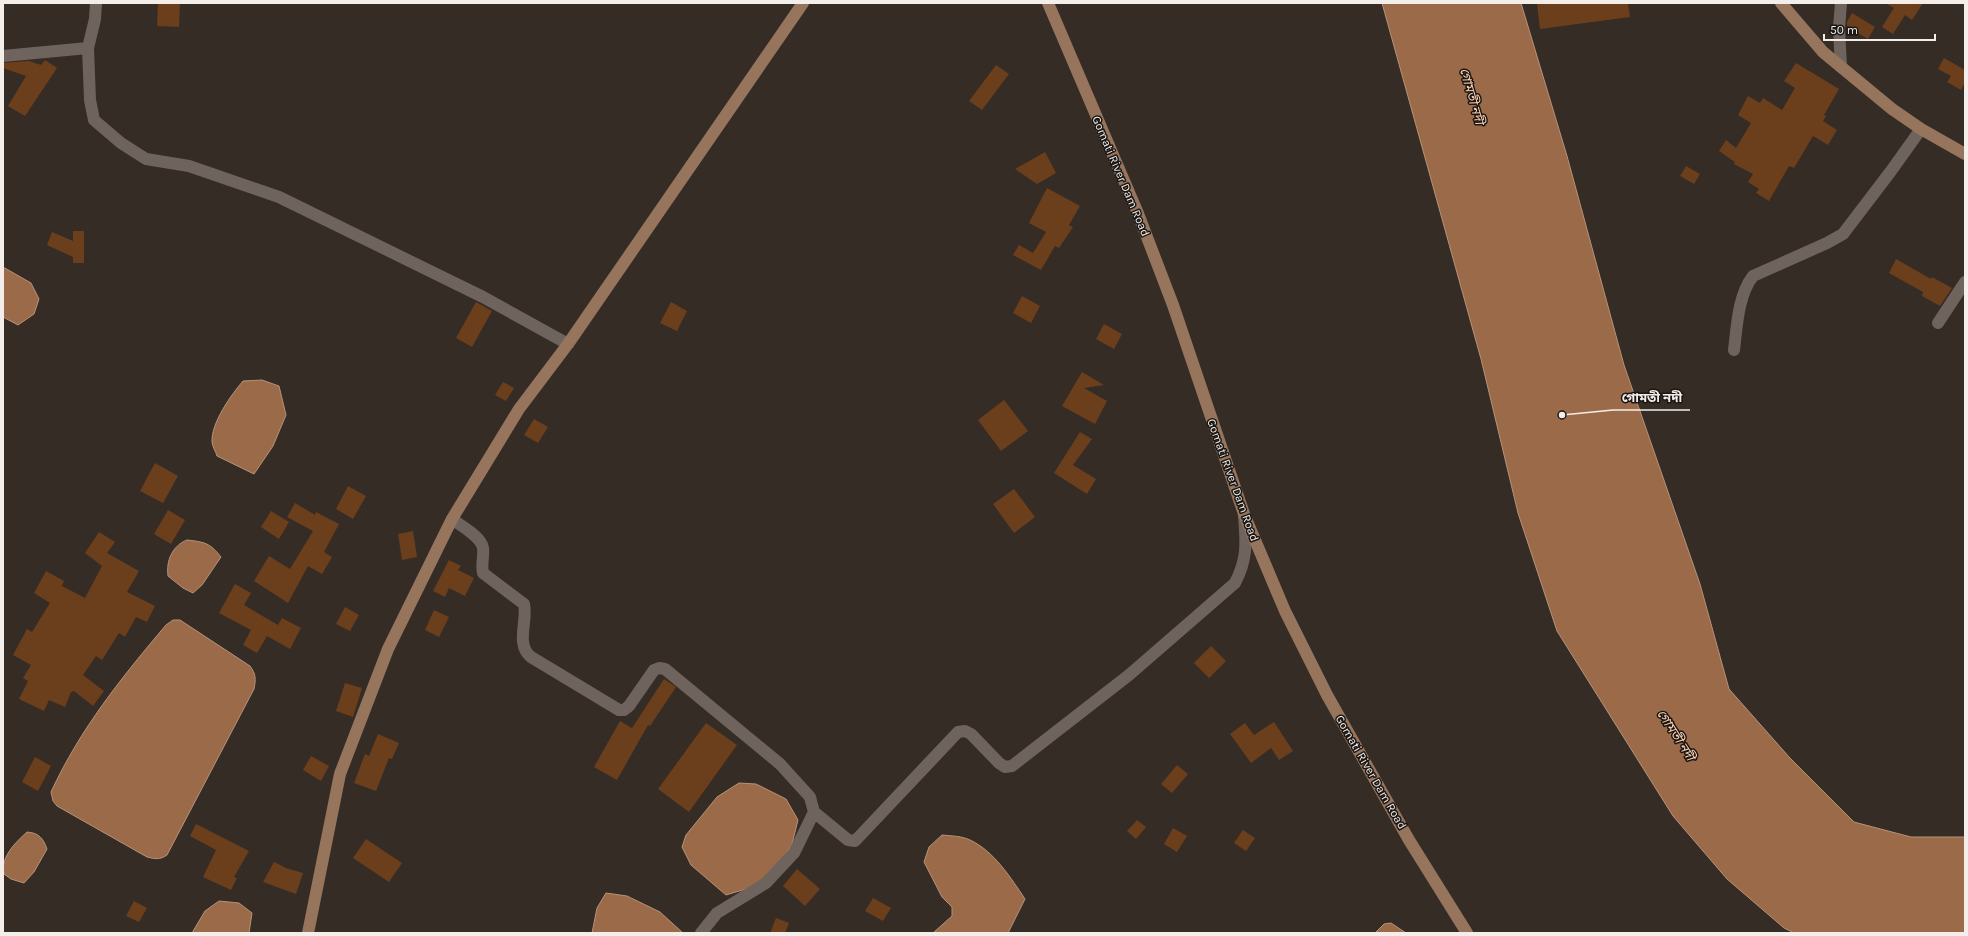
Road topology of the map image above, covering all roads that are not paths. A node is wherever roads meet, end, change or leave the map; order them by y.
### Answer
1 (96, 3) edge
2 (803, 3) edge
3 (1048, 3) edge
4 (1781, 3) edge
5 (1841, 3) edge
6 (88, 48) junction
7 (3, 56) edge
8 (1841, 67) junction
9 (1921, 129) junction
10 (1965, 154) edge
11 (1965, 282) edge
12 (1938, 323) dead end
13 (568, 344) junction
14 (1734, 350) dead end
15 (1244, 514) junction
16 (452, 519) junction
17 (814, 812) junction
18 (1462, 930) edge
19 (308, 933) edge
20 (701, 933) edge

1 - 6 street
2 - 13 street
3 - 15 street, Gomati River Dam Road
4 - 8 street
5 - 8 street
6 - 7 street
6 - 13 street
8 - 9 street
9 - 10 street
9 - 14 street
11 - 12 street
13 - 16 street
15 - 17 street
15 - 18 street, Gomati River Dam Road
16 - 17 street
16 - 19 street
17 - 20 street

